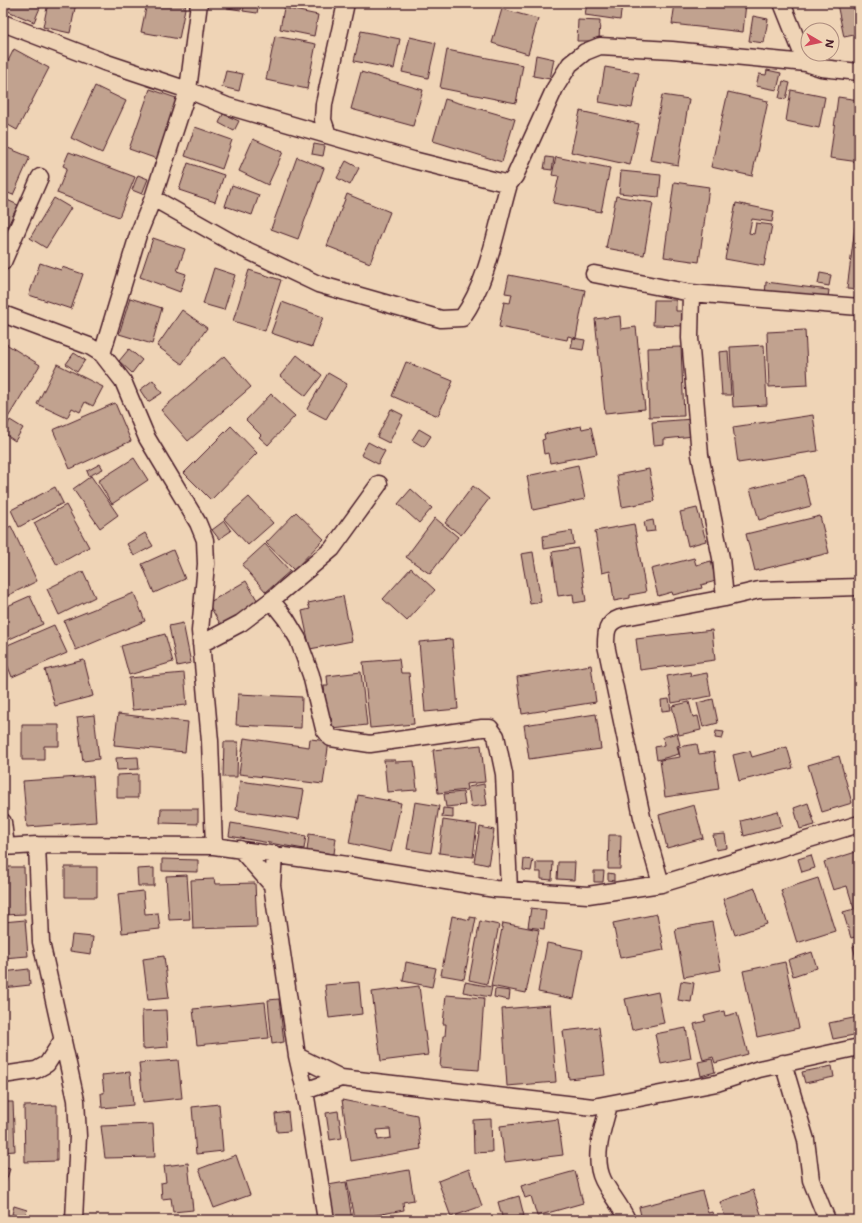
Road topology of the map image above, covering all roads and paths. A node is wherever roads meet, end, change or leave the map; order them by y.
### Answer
1 (199, 3) edge
2 (346, 3) edge
3 (782, 3) edge
4 (3, 23) edge
5 (800, 47) edge
6 (800, 61) edge
7 (806, 62) edge
8 (859, 72) edge
9 (188, 90) junction
10 (328, 135) junction
11 (40, 177) dead end
12 (509, 184) junction
13 (153, 198) junction
14 (3, 262) edge
15 (594, 274) dead end
16 (675, 290) junction
17 (691, 293) junction
18 (859, 307) edge
19 (3, 314) edge
20 (690, 318) junction
21 (102, 354) junction
22 (379, 484) dead end
23 (859, 587) edge
24 (725, 598) junction
25 (271, 600) junction
26 (201, 644) junction
27 (3, 822) edge
28 (859, 824) edge
29 (37, 845) junction
30 (214, 846) junction
31 (5, 847) edge
32 (240, 849) junction
33 (274, 854) junction
34 (272, 884) junction
35 (661, 884) junction
36 (509, 890) junction
37 (63, 1039) junction
38 (859, 1046) edge
39 (297, 1056) junction
40 (783, 1063) junction
41 (3, 1075) edge
42 (341, 1078) junction
43 (305, 1091) junction
44 (609, 1104) junction
45 (74, 1220) edge
46 (326, 1220) edge
47 (627, 1220) edge
48 (827, 1220) edge

1 - 9 street
2 - 10 street
3 - 5 street
4 - 9 street
6 - 12 street
7 - 8 street
9 - 10 street
9 - 13 street
10 - 12 street
11 - 14 street
12 - 13 street
13 - 21 street
15 - 16 street
16 - 17 street
16 - 20 street
17 - 18 street
17 - 20 street
19 - 21 street
20 - 24 street
21 - 26 street
22 - 25 street
23 - 24 street
24 - 35 street
25 - 26 street
25 - 36 street
26 - 30 street
27 - 31 street
28 - 35 street
29 - 30 street
29 - 31 street
29 - 37 street
30 - 32 street
32 - 33 street
32 - 34 street
33 - 34 street
33 - 36 street
34 - 39 street
35 - 36 street
37 - 41 street
37 - 45 street
38 - 40 street
39 - 42 street
39 - 43 street
40 - 44 street
40 - 48 street
42 - 43 street
42 - 44 street
43 - 46 street
44 - 47 street

